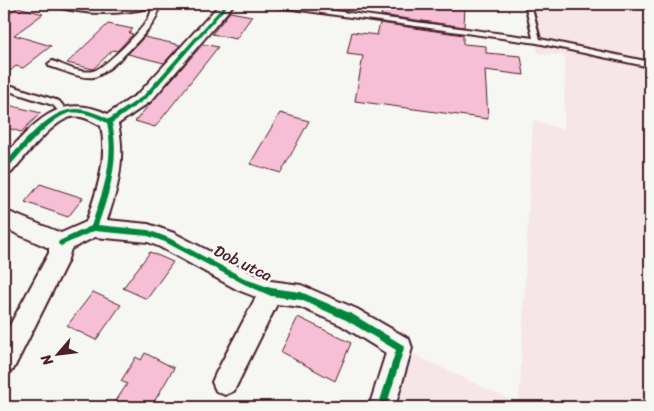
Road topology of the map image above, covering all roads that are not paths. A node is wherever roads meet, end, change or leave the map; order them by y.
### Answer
1 (62, 4) edge
2 (148, 4) edge
3 (154, 4) edge
4 (227, 4) edge
5 (271, 4) edge
6 (528, 4) edge
7 (536, 41) junction
8 (52, 64) dead end
9 (650, 65) edge
10 (12, 89) dead end
11 (65, 113) junction
12 (109, 122) junction
13 (4, 168) edge
14 (4, 218) edge
15 (94, 228) junction
16 (62, 243) junction
17 (271, 292) junction
18 (4, 361) edge
19 (225, 382) dead end
20 (382, 407) edge

1 - 2 street
3 - 8 lane
4 - 12 street
5 - 7 lane
6 - 7 lane
7 - 9 lane
10 - 11 lane
11 - 12 street
11 - 13 street
12 - 15 street
14 - 16 street
15 - 16 street, Dob utca
15 - 17 street, Dob utca
16 - 18 street
17 - 19 street, Dob utca
17 - 20 street, Dob utca

